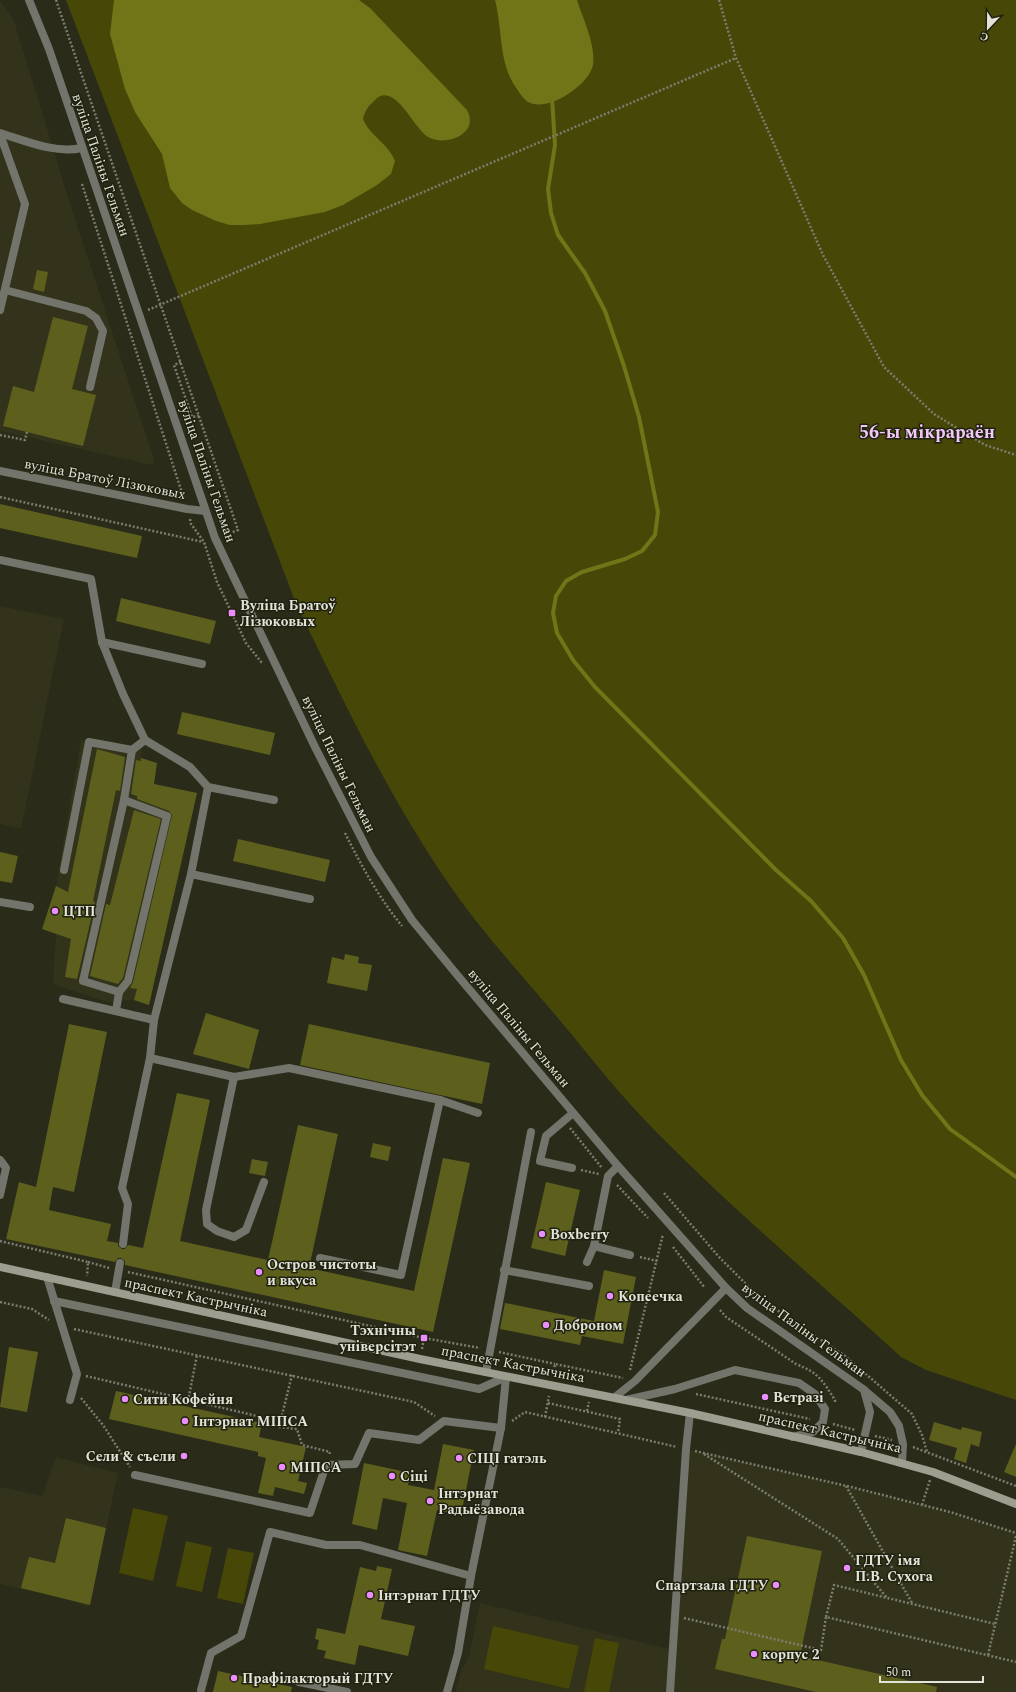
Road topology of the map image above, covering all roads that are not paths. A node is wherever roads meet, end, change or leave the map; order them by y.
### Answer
1 (30, 0) edge
2 (0, 134) edge
3 (82, 148) junction
4 (5, 290) junction
5 (0, 310) edge
6 (90, 386) dead end
7 (0, 471) edge
8 (205, 511) junction
9 (0, 560) edge
10 (102, 642) junction
11 (202, 664) dead end
12 (146, 740) junction
13 (132, 750) junction
14 (208, 787) junction
15 (124, 800) junction
16 (274, 800) dead end
17 (64, 870) dead end
18 (191, 874) junction
19 (310, 899) dead end
20 (0, 902) edge
21 (30, 907) dead end
22 (119, 992) junction
23 (63, 1000) dead end
24 (116, 1011) junction
25 (154, 1020) junction
26 (150, 1058) junction
27 (234, 1077) junction
28 (440, 1100) junction
29 (478, 1113) dead end
30 (573, 1113) junction
31 (531, 1132) dead end
32 (0, 1160) edge
33 (618, 1166) junction
34 (572, 1168) road end
35 (264, 1182) dead end
36 (0, 1195) edge
37 (123, 1244) dead end
38 (594, 1246) junction
39 (630, 1254) road end
40 (320, 1258) dead end
41 (587, 1262) dead end
42 (0, 1267) edge
43 (119, 1267) road end
44 (504, 1270) junction
45 (47, 1277) junction
46 (589, 1286) dead end
47 (726, 1288) junction
48 (114, 1292) junction
49 (54, 1301) junction
50 (486, 1372) junction
51 (506, 1377) junction
52 (864, 1389) junction
53 (615, 1397) junction
54 (70, 1400) dead end
55 (626, 1400) junction
56 (690, 1413) junction
57 (501, 1428) junction
58 (793, 1437) junction
59 (861, 1452) junction
60 (902, 1463) junction
61 (135, 1475) road end
62 (1016, 1504) edge
63 (471, 1576) junction
64 (299, 1682) dead end
65 (201, 1690) dead end
66 (348, 1692) edge
67 (446, 1692) edge
68 (670, 1692) edge

1 - 3 street, вуліца Паліны Гельман
2 - 3 street
2 - 4 street
3 - 8 street, вуліца Паліны Гельман
4 - 5 street
4 - 6 street
7 - 8 street, вуліца Братоў Лізюковых
8 - 30 street, вуліца Паліны Гельман
9 - 10 street
10 - 11 street
10 - 12 street
12 - 13 street
12 - 14 street
13 - 15 street
13 - 17 street
14 - 16 street
14 - 18 street
15 - 22 street
15 - 22 street
18 - 19 street
18 - 25 street
20 - 21 street
22 - 24 street
23 - 24 street
24 - 25 street
25 - 26 street
26 - 27 street
26 - 37 street
27 - 28 street
27 - 35 street
28 - 29 street
28 - 40 street
30 - 33 street, вуліца Паліны Гельман
30 - 34 street
31 - 44 street
32 - 36 street
33 - 38 street
33 - 47 street, вуліца Паліны Гельман
38 - 39 street
38 - 41 street
42 - 45 main road, праспект Кастрычніка
43 - 48 street
44 - 46 street
44 - 50 street
45 - 48 main road, праспект Кастрычніка
45 - 49 street
47 - 52 street, вуліца Паліны Гельман
47 - 53 street
48 - 50 main road, праспект Кастрычніка
49 - 51 street
49 - 54 street
50 - 51 main road, праспект Кастрычніка
51 - 53 main road, праспект Кастрычніка
51 - 57 street
52 - 59 street, вуліца Паліны Гельман
52 - 60 street, вуліца Паліны Гельман
53 - 55 main road, праспект Кастрычніка
55 - 56 main road, праспект Кастрычніка
55 - 58 street
56 - 58 main road, праспект Кастрычніка
56 - 68 street
57 - 61 street
57 - 63 street
58 - 59 main road, праспект Кастрычніка
59 - 60 main road, праспект Кастрычніка
60 - 62 main road, праспект Кастрычніка
63 - 65 street
63 - 67 street
64 - 66 street

